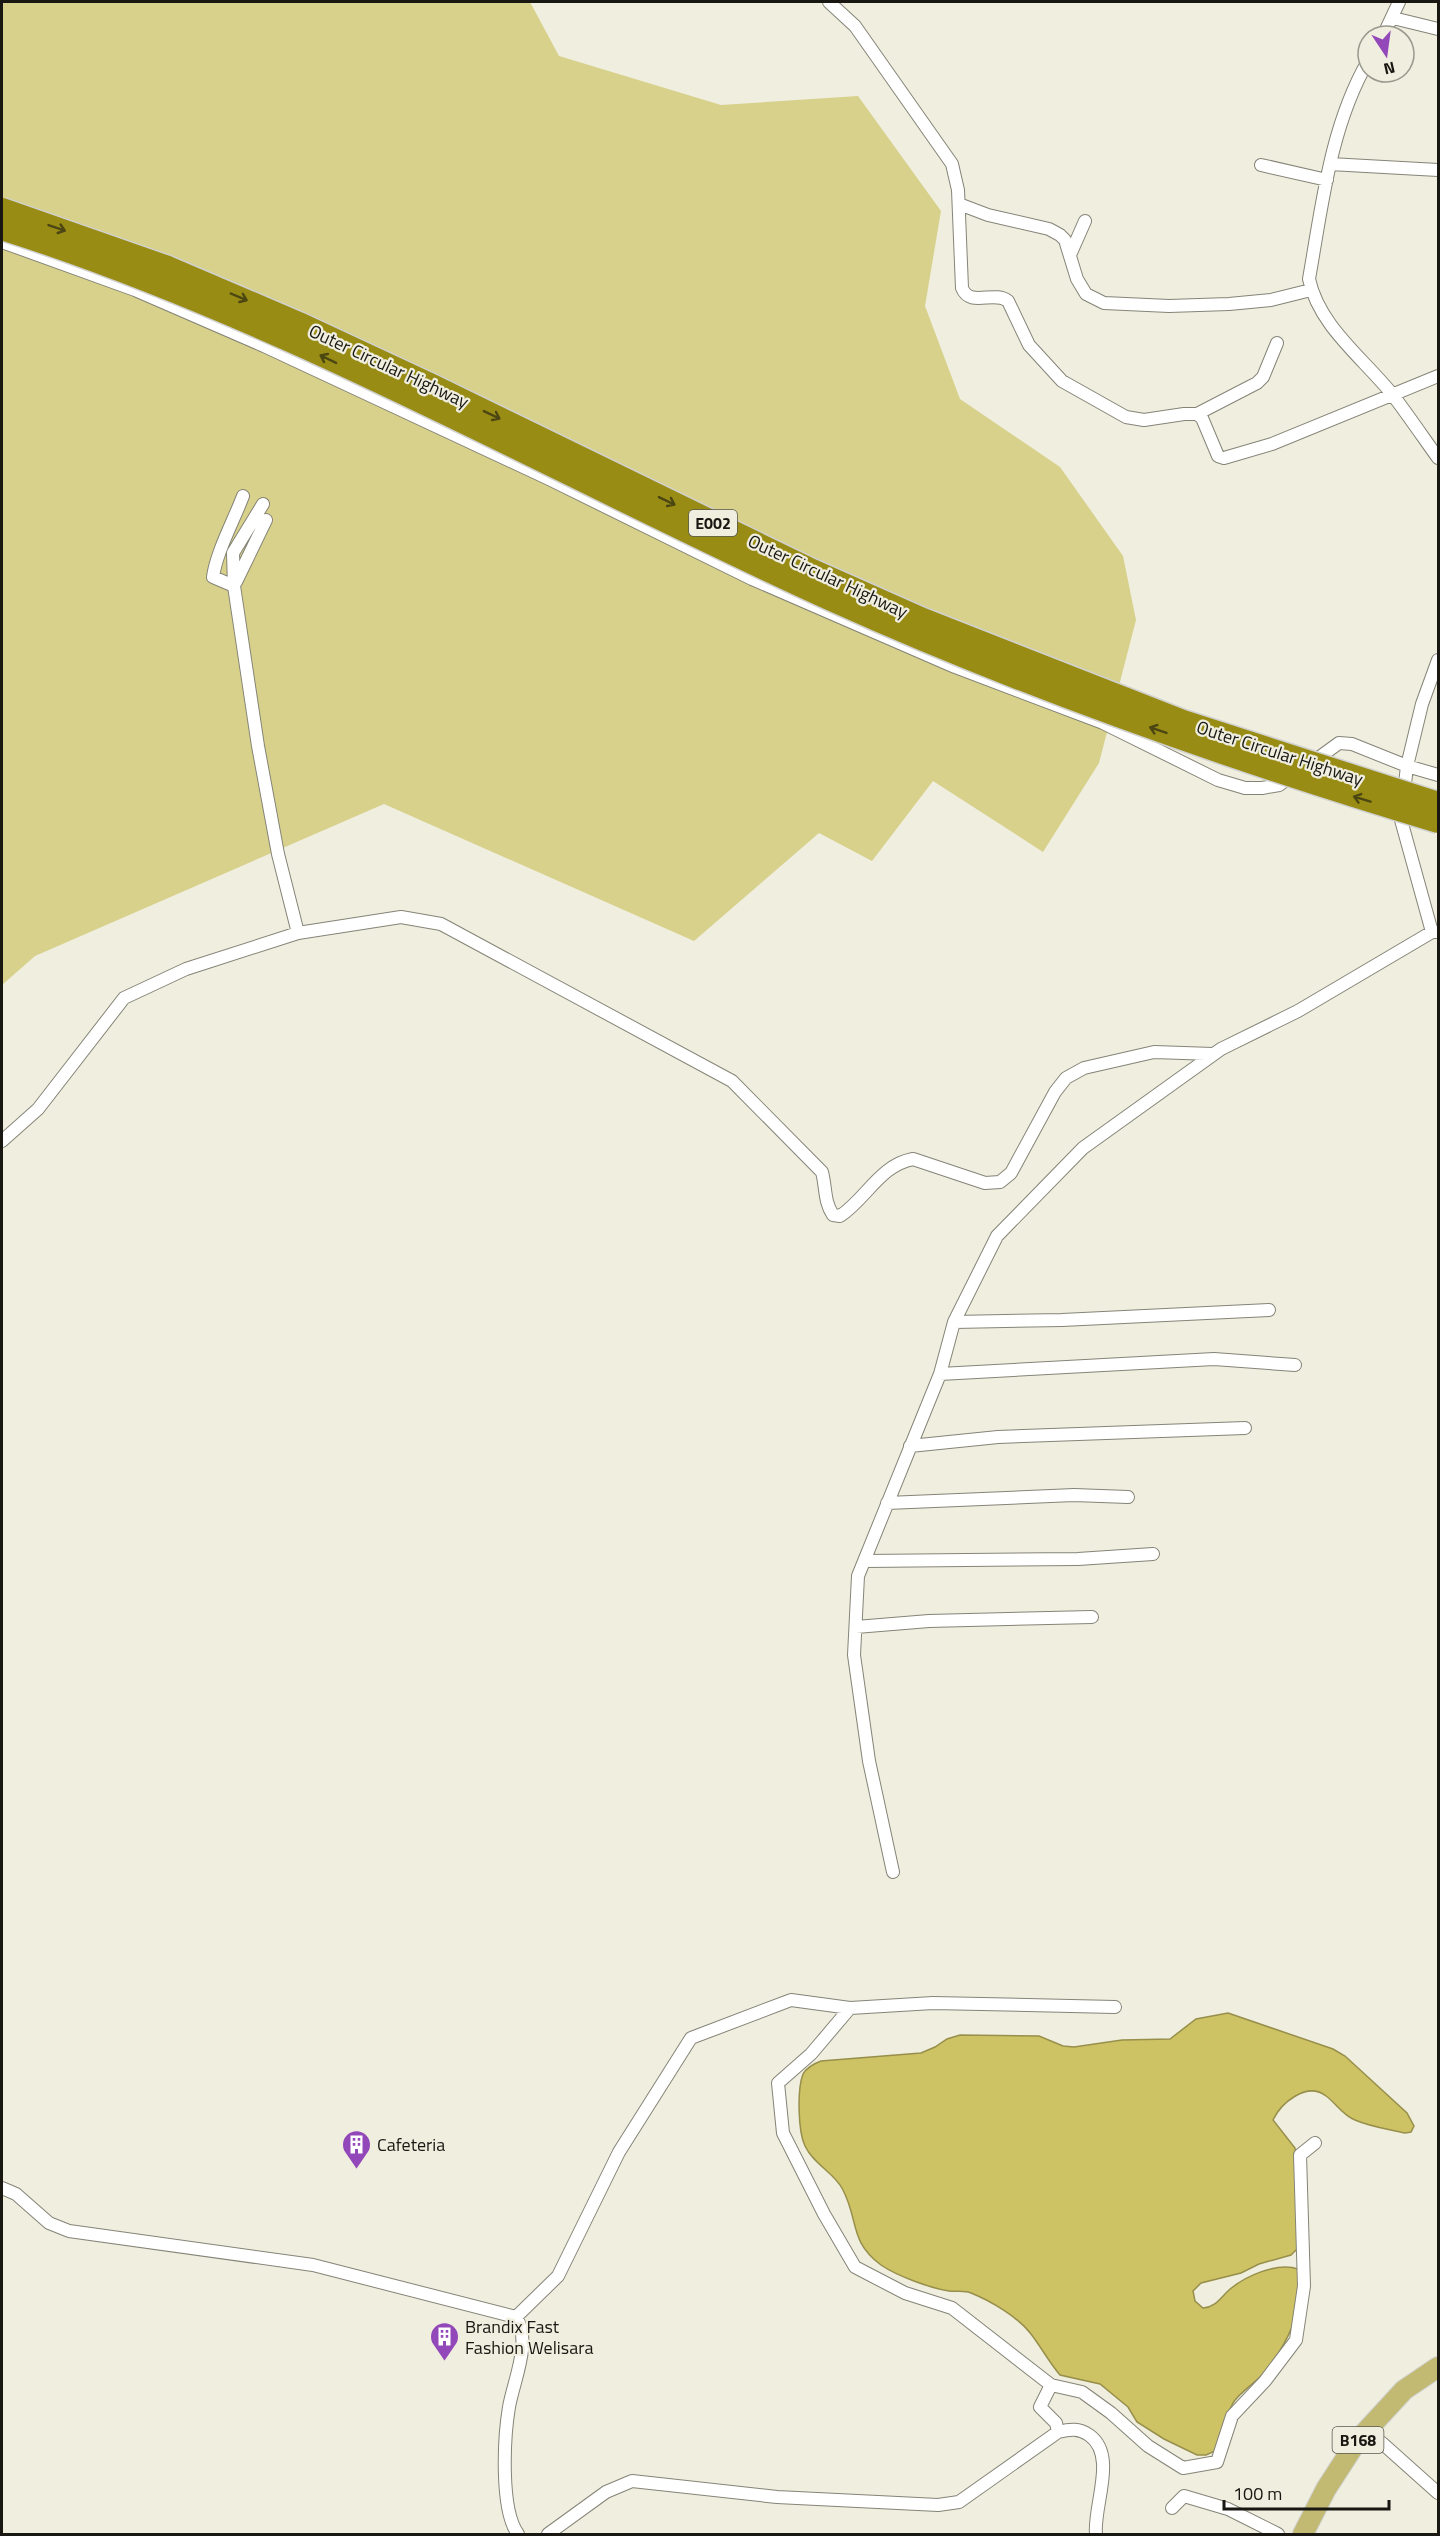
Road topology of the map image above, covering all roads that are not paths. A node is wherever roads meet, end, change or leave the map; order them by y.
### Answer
1 (829, 2) edge
2 (1399, 2) edge
3 (1393, 18) junction
4 (1390, 24) edge
5 (1438, 29) edge
6 (1358, 84) edge
7 (1330, 164) junction
8 (1261, 165) dead end
9 (1438, 170) edge
10 (1327, 180) junction
11 (959, 204) junction
12 (2, 210) edge
13 (1085, 221) dead end
14 (2, 229) edge
15 (2, 242) edge
16 (1070, 255) junction
17 (1311, 290) junction
18 (1277, 343) dead end
19 (1438, 376) edge
20 (1391, 394) junction
21 (1197, 414) junction
22 (1438, 458) edge
23 (243, 496) dead end
24 (263, 504) dead end
25 (266, 520) dead end
26 (234, 586) junction
27 (1438, 660) edge
28 (1407, 766) junction
29 (1438, 775) edge
30 (1438, 803) edge
31 (1438, 822) edge
32 (1435, 932) edge
33 (298, 933) junction
34 (1213, 1054) junction
35 (2, 1141) edge
36 (1269, 1310) dead end
37 (954, 1322) junction
38 (1296, 1365) dead end
39 (940, 1374) junction
40 (1245, 1428) dead end
41 (910, 1446) junction
42 (1128, 1497) dead end
43 (887, 1503) junction
44 (1153, 1554) dead end
45 (864, 1561) junction
46 (1092, 1617) dead end
47 (856, 1627) junction
48 (893, 1872) dead end
49 (1115, 2007) dead end
50 (850, 2008) junction
51 (1315, 2143) dead end
52 (2, 2188) edge
53 (516, 2317) junction
54 (1438, 2367) edge
55 (1050, 2385) junction
56 (1058, 2432) junction
57 (1365, 2433) junction
58 (1438, 2493) edge
59 (1172, 2508) dead end
60 (518, 2535) edge
61 (548, 2535) edge
62 (1096, 2535) edge
63 (1278, 2535) edge
64 (1303, 2535) edge

1 - 11 street
2 - 3 street
3 - 4 street
3 - 5 street
6 - 7 street
7 - 9 street
7 - 10 street
8 - 10 street
10 - 17 street
11 - 16 street
11 - 21 street
12 -> 30 highway, Outer Circular Highway / E002, bridge
13 - 16 street
31 -> 14 highway, Outer Circular Highway / E002, bridge
15 - 28 street
16 - 17 street
17 - 20 street
18 - 21 street
19 - 20 street
20 - 21 street
20 - 22 street
23 - 26 street
24 - 26 street
25 - 26 street
26 - 33 street
27 - 28 street
28 - 29 street
28 - 32 street
32 - 34 street
33 - 34 street
33 - 35 street
34 - 37 street
36 - 37 street
37 - 39 street
38 - 39 street
39 - 41 street
40 - 41 street
41 - 43 street
42 - 43 street
43 - 45 street
44 - 45 street
45 - 47 street
46 - 47 street
47 - 48 street
49 - 50 street
50 - 53 street
50 - 55 street
51 - 55 street
52 - 53 street
53 - 60 street
54 - 57 main road, B168
55 - 56 street
56 - 61 street
56 - 62 street
57 - 58 street
57 - 64 main road, B168
59 - 63 street

